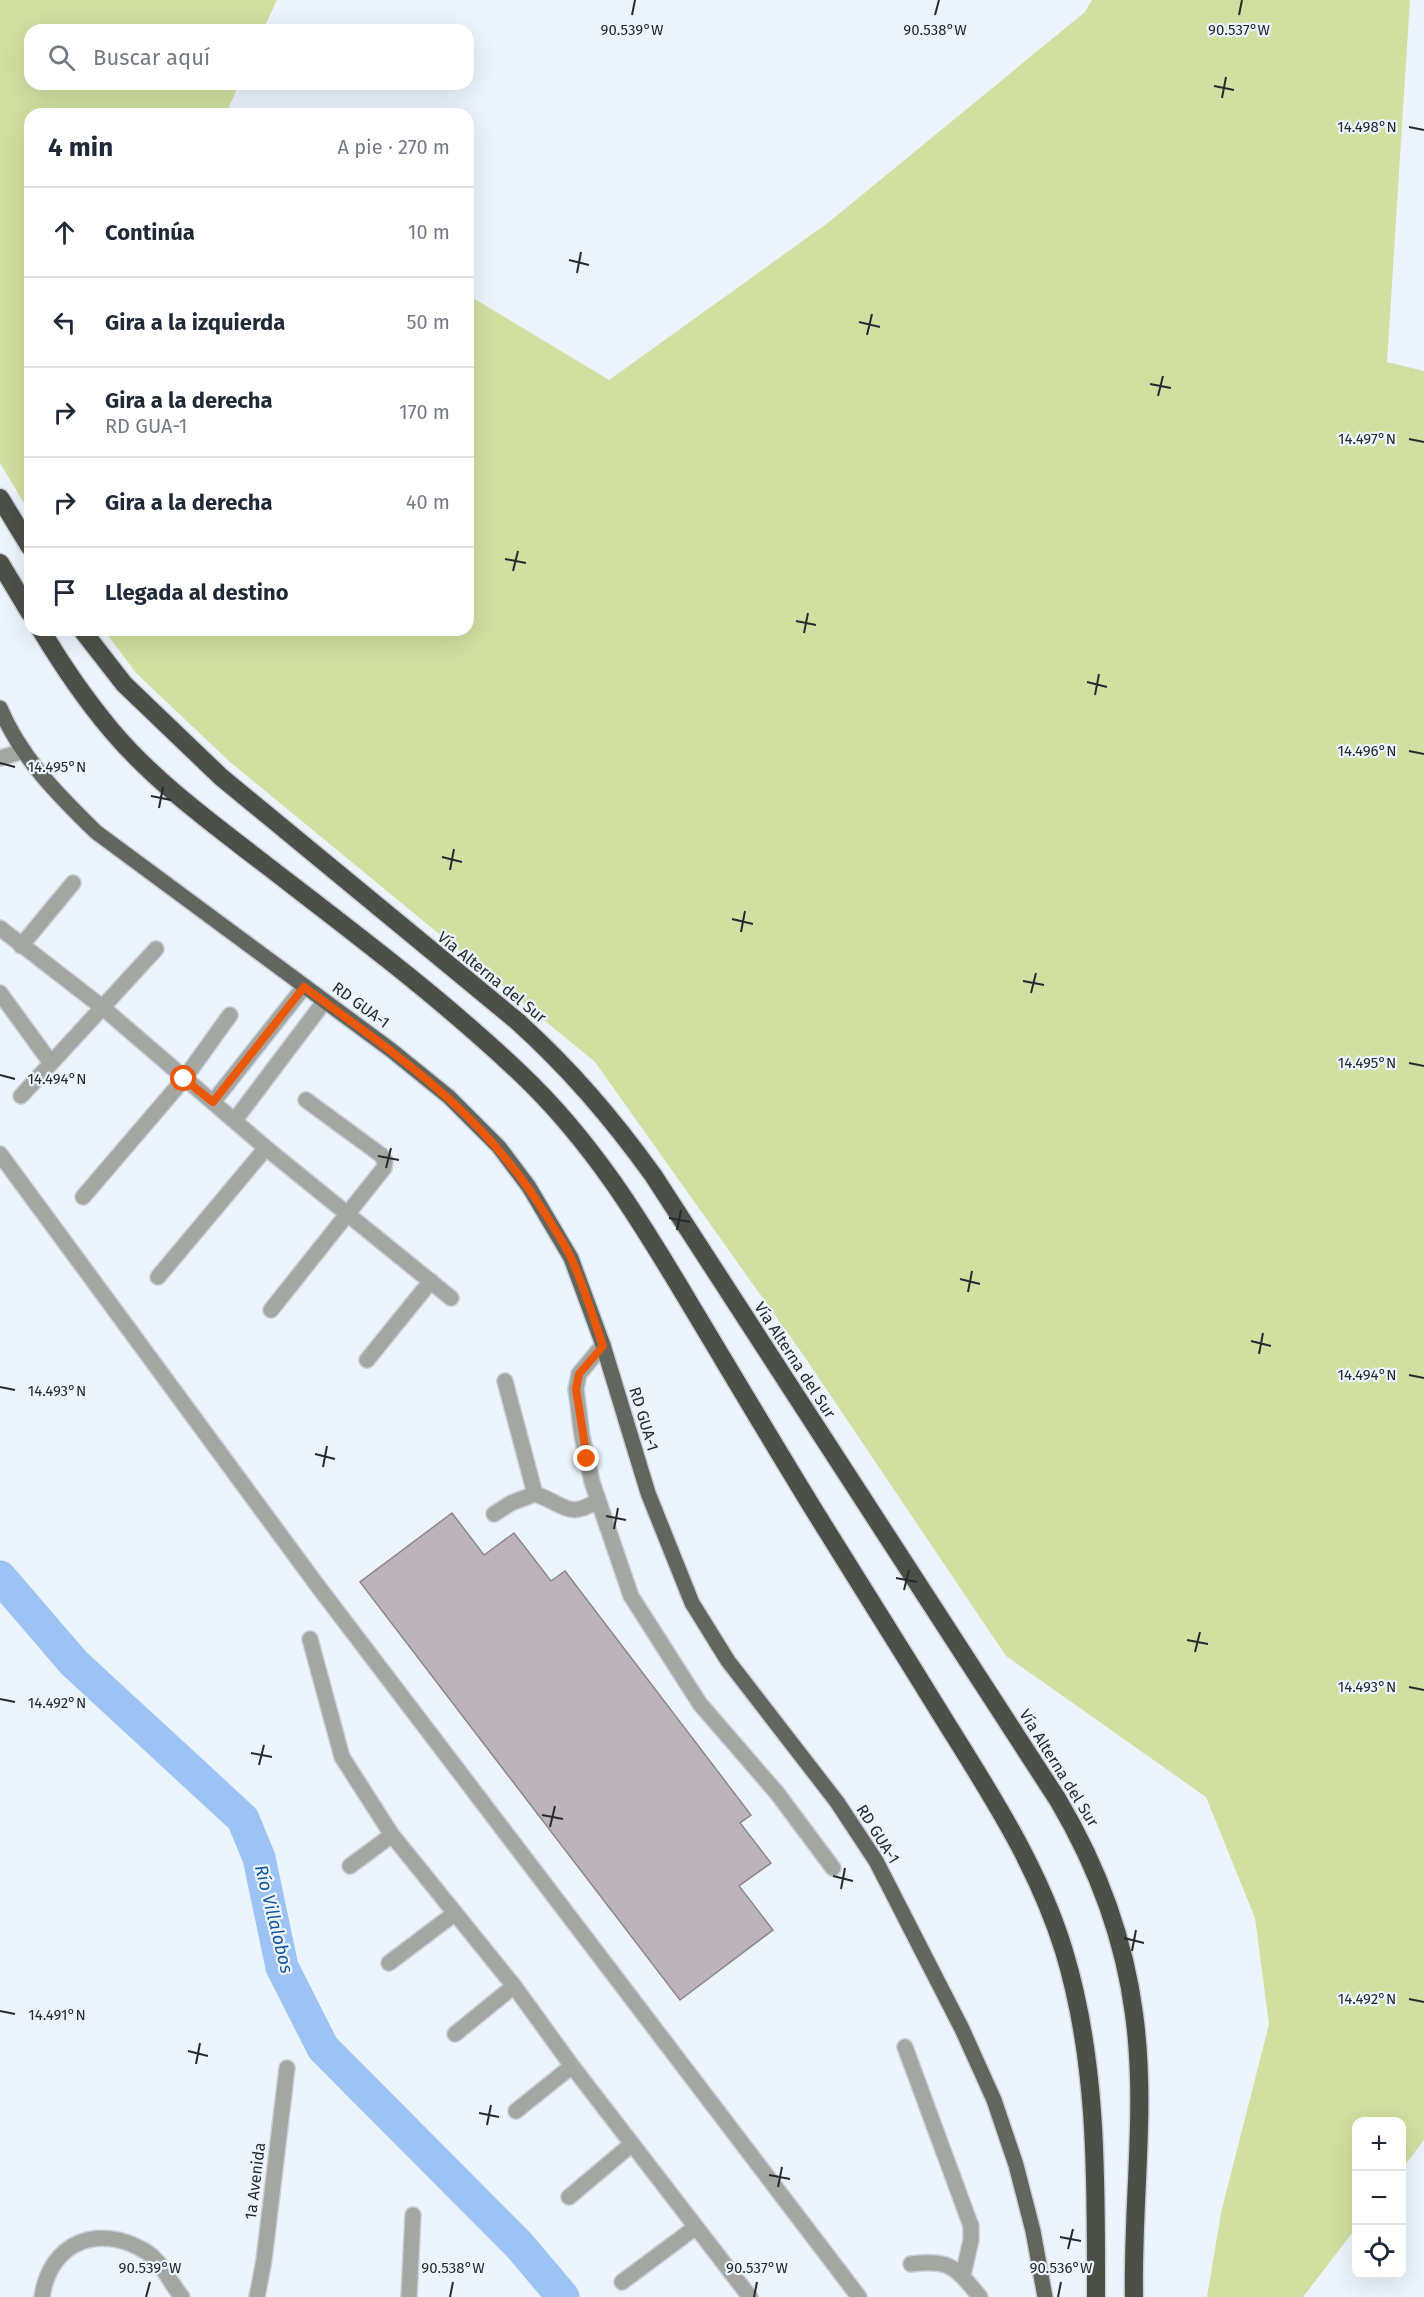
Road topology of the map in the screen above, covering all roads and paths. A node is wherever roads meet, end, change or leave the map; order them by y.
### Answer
1 (0, 498) edge
2 (24, 537) edge
3 (3, 569) edge
4 (24, 603) edge
5 (45, 636) edge
6 (87, 636) edge
7 (0, 708) edge
8 (24, 751) junction
9 (0, 758) edge
10 (73, 883) dead end
11 (0, 928) edge
12 (21, 946) junction
13 (156, 949) dead end
14 (304, 987) junction
15 (0, 993) edge
16 (324, 1002) junction
17 (102, 1008) junction
18 (230, 1015) dead end
19 (51, 1063) junction
20 (184, 1079) junction
21 (21, 1096) dead end
22 (306, 1100) dead end
23 (213, 1102) junction
24 (235, 1120) junction
25 (266, 1148) junction
26 (0, 1154) edge
27 (83, 1197) dead end
28 (348, 1213) junction
29 (158, 1278) dead end
30 (431, 1281) junction
31 (451, 1298) dead end
32 (270, 1310) dead end
33 (603, 1346) junction
34 (367, 1360) dead end
35 (505, 1381) dead end
36 (535, 1494) junction
37 (597, 1501) junction
38 (495, 1514) dead end
39 (310, 1639) dead end
40 (392, 1835) junction
41 (350, 1866) dead end
42 (833, 1868) dead end
43 (454, 1914) junction
44 (389, 1963) dead end
45 (514, 1986) junction
46 (454, 2034) dead end
47 (905, 2047) dead end
48 (572, 2066) junction
49 (287, 2068) dead end
50 (516, 2111) dead end
51 (632, 2144) junction
52 (569, 2197) dead end
53 (413, 2215) dead end
54 (696, 2227) junction
55 (911, 2264) dead end
56 (963, 2275) junction
57 (622, 2282) dead end
58 (42, 2297) edge
59 (183, 2297) edge
60 (256, 2297) edge
61 (409, 2297) edge
62 (750, 2297) edge
63 (859, 2297) edge
64 (980, 2297) edge
65 (1045, 2297) edge
66 (1096, 2297) edge
67 (1134, 2297) edge

1 - 2 highway
3 - 4 highway
5 - 66 highway
6 - 67 highway, Vía Alterna del Sur
7 - 8 main road, RD GUA-1
8 - 9 street
8 - 14 main road, RD GUA-1
10 - 12 street
11 - 12 street
12 - 17 street
13 - 17 street
14 - 16 main road, RD GUA-1
14 - 23 street
15 - 19 street
16 - 24 street
16 - 33 main road, RD GUA-1
17 - 19 street
17 - 20 street
18 - 20 street
19 - 21 street
20 - 23 street
20 - 27 street
22 - 28 street
23 - 24 street
24 - 25 street
25 - 28 street
25 - 29 street
26 - 63 street
28 - 30 street
28 - 32 street
30 - 31 street
30 - 34 street
33 - 37 street
33 - 65 main road, RD GUA-1
35 - 36 street
36 - 37 street
36 - 38 street
37 - 42 street
39 - 40 street
40 - 41 street
40 - 43 street
43 - 44 street
43 - 45 street
45 - 46 street
45 - 48 street
47 - 56 street
48 - 50 street
48 - 51 street
49 - 60 street, 1a Avenida
51 - 52 street
51 - 54 street
53 - 61 street
54 - 57 street
54 - 62 street
55 - 56 street
56 - 64 street
58 - 59 street

